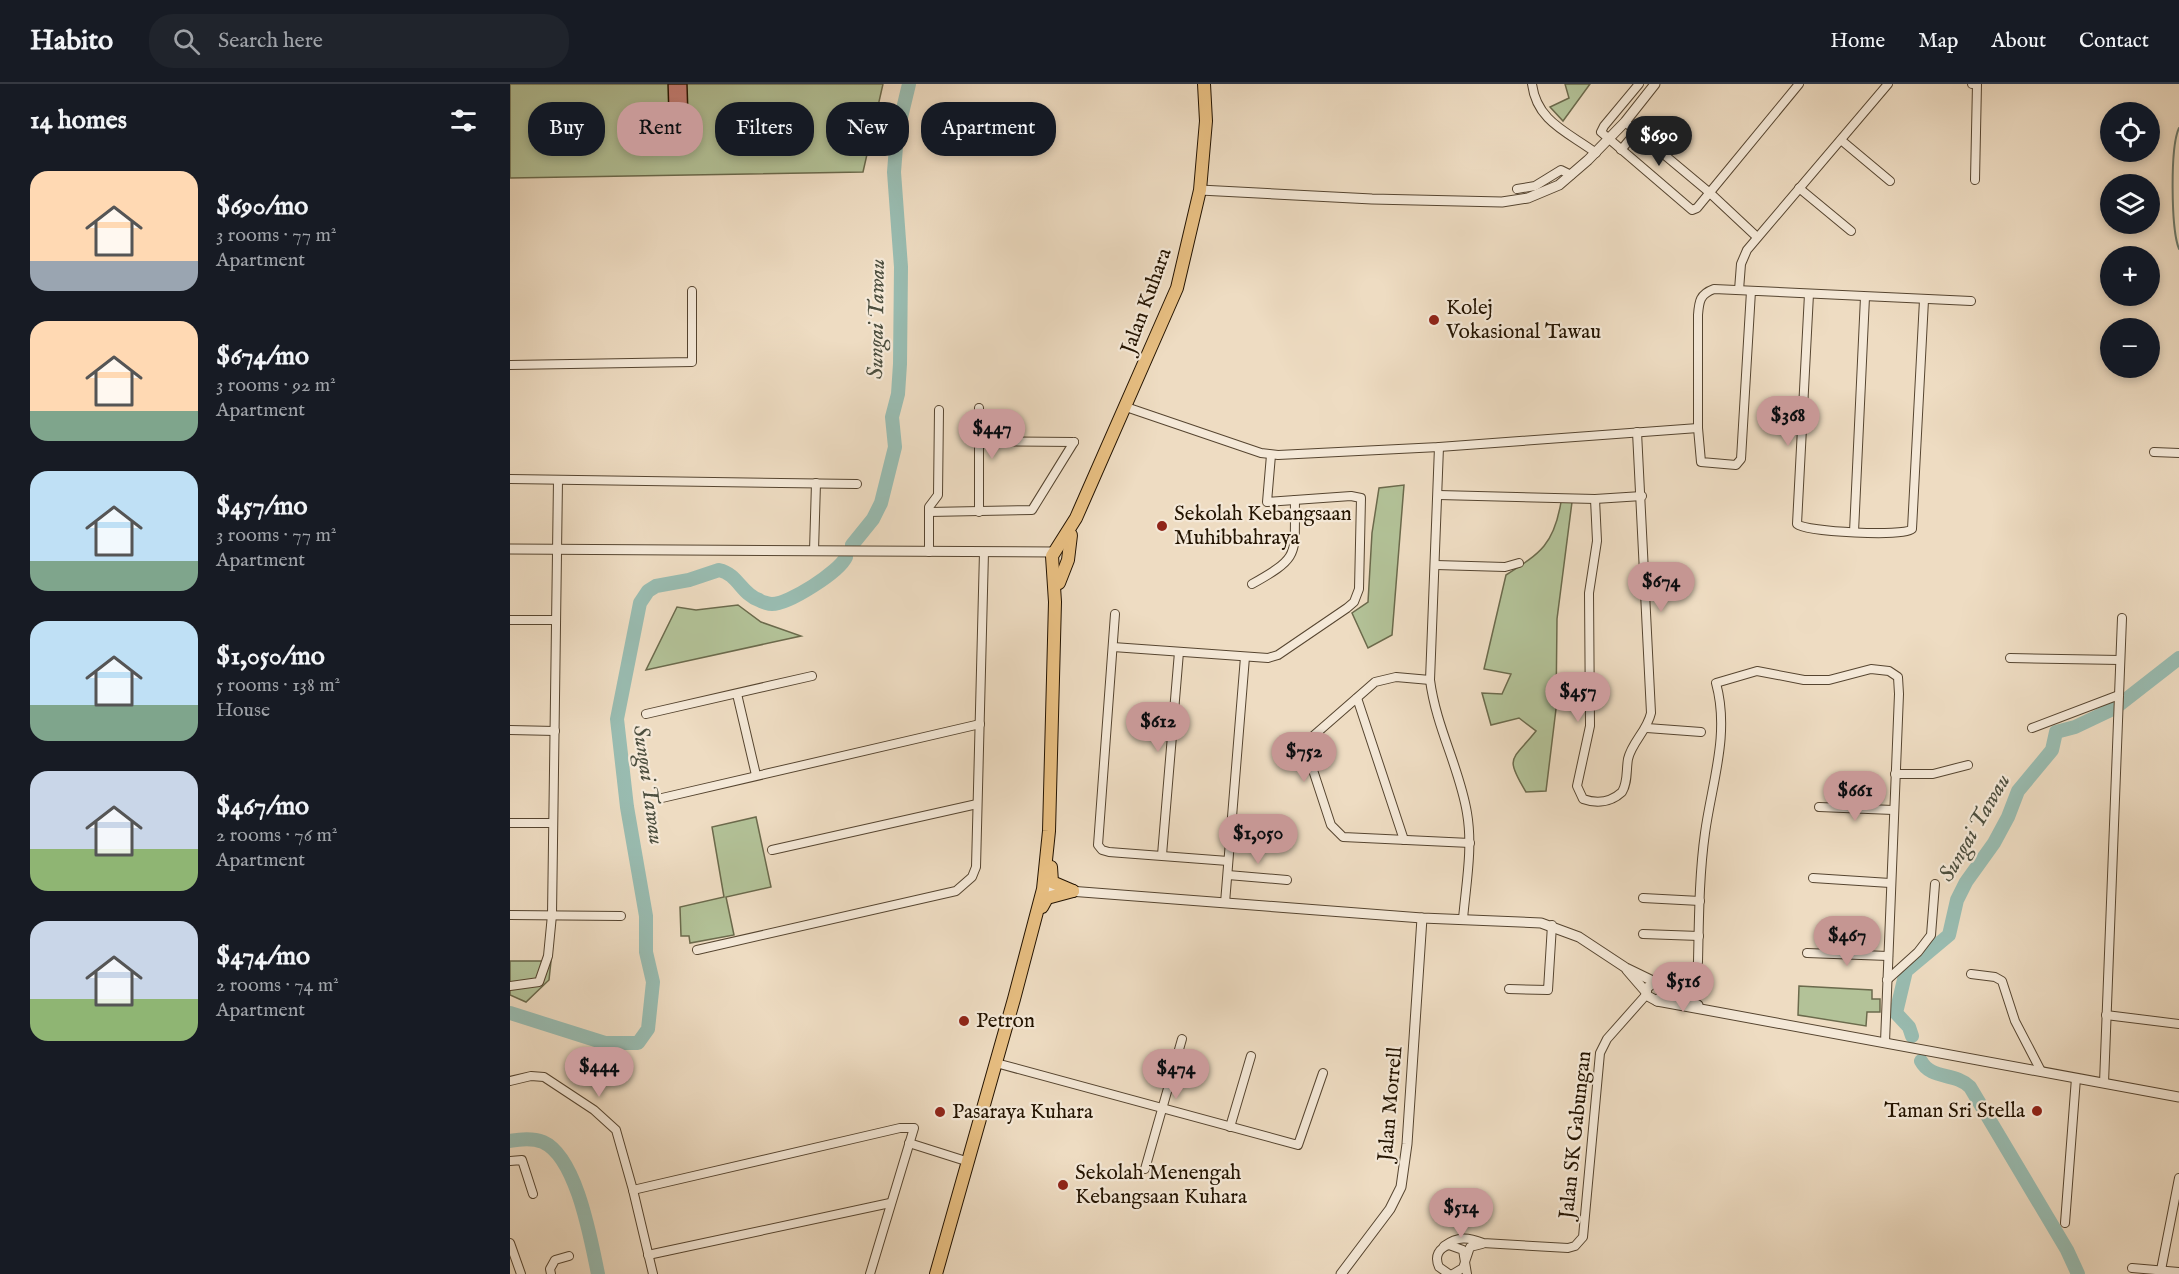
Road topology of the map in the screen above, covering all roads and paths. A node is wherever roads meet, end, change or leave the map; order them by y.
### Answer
1 (1204, 84) edge
2 (1532, 84) edge
3 (1639, 84) edge
4 (1655, 84) edge
5 (1799, 84) edge
6 (1888, 84) edge
7 (1972, 84) edge
8 (1977, 84) edge
9 (1625, 122) junction
10 (1636, 132) junction
11 (1609, 139) junction
12 (1841, 140) junction
13 (1621, 150) junction
14 (1596, 153) junction
15 (1571, 175) junction
16 (1975, 180) dead end
17 (1890, 181) dead end
18 (1799, 188) junction
19 (1517, 189) dead end
20 (1200, 190) junction
21 (1710, 193) junction
22 (1851, 231) dead end
23 (1757, 237) junction
24 (1739, 290) junction
25 (692, 291) dead end
26 (1750, 291) junction
27 (1809, 294) junction
28 (1865, 297) junction
29 (1924, 300) junction
30 (1971, 301) dead end
31 (510, 365) edge
32 (1126, 407) junction
33 (979, 408) dead end
34 (939, 410) dead end
35 (1698, 428) junction
36 (1637, 432) junction
37 (979, 441) junction
38 (1439, 447) junction
39 (2154, 452) dead end
40 (2179, 453) edge
41 (1270, 455) junction
42 (510, 480) edge
43 (558, 480) junction
44 (816, 483) junction
45 (857, 484) dead end
46 (1439, 495) junction
47 (1642, 496) junction
48 (1595, 499) junction
49 (1295, 500) junction
50 (929, 512) junction
51 (979, 512) junction
52 (1854, 532) junction
53 (510, 549) edge
54 (557, 550) junction
55 (814, 551) junction
56 (928, 552) junction
57 (984, 552) junction
58 (1058, 558) junction
59 (1519, 563) dead end
60 (1436, 565) junction
61 (1252, 584) dead end
62 (1115, 614) dead end
63 (2122, 618) dead end
64 (510, 620) edge
65 (556, 620) junction
66 (1113, 647) junction
67 (1179, 652) junction
68 (1245, 657) junction
69 (2010, 658) dead end
70 (2120, 660) junction
71 (812, 676) dead end
72 (1430, 680) junction
73 (737, 694) junction
74 (1357, 698) junction
75 (2119, 698) junction
76 (646, 714) dead end
77 (980, 724) junction
78 (1647, 728) junction
79 (2032, 728) dead end
80 (510, 730) edge
81 (555, 731) junction
82 (1701, 732) dead end
83 (1968, 765) dead end
84 (1895, 774) junction
85 (756, 776) junction
86 (662, 798) dead end
87 (977, 804) junction
88 (1819, 807) dead end
89 (1893, 810) junction
90 (510, 823) edge
91 (553, 823) junction
92 (1049, 831) junction
93 (1404, 840) junction
94 (1470, 843) junction
95 (772, 850) dead end
96 (1162, 855) junction
97 (1228, 861) junction
98 (1228, 875) junction
99 (1813, 878) dead end
100 (1287, 880) dead end
101 (1890, 883) junction
102 (1935, 884) dead end
103 (1043, 889) junction
104 (1072, 891) junction
105 (1643, 898) dead end
106 (1700, 901) junction
107 (1225, 903) junction
108 (510, 915) edge
109 (552, 915) junction
110 (1037, 915) junction
111 (621, 916) dead end
112 (1422, 918) junction
113 (1463, 919) junction
114 (1552, 925) junction
115 (1643, 934) dead end
116 (1699, 936) junction
117 (697, 950) dead end
118 (1807, 952) dead end
119 (1888, 956) junction
120 (1626, 968) junction
121 (1971, 974) dead end
122 (1887, 980) junction
123 (1653, 983) junction
124 (510, 986) edge
125 (1509, 989) dead end
126 (1663, 989) junction
127 (1650, 997) junction
128 (1681, 997) junction
129 (1714, 1012) junction
130 (2106, 1015) junction
131 (2179, 1024) edge
132 (1182, 1040) dead end
133 (1885, 1042) junction
134 (1251, 1056) dead end
135 (996, 1063) junction
136 (2041, 1071) junction
137 (1323, 1073) dead end
138 (2076, 1078) junction
139 (510, 1081) edge
140 (2104, 1083) junction
141 (2179, 1097) edge
142 (1162, 1109) junction
143 (1230, 1127) junction
144 (909, 1143) junction
145 (510, 1161) edge
146 (969, 1162) junction
147 (1145, 1169) dead end
148 (2179, 1178) edge
149 (633, 1190) junction
150 (533, 1194) dead end
151 (890, 1203) junction
152 (2065, 1223) dead end
153 (1483, 1243) junction
154 (510, 1244) edge
155 (1444, 1246) junction
156 (648, 1255) junction
157 (569, 1256) dead end
158 (1466, 1260) junction
159 (2132, 1268) dead end
160 (2161, 1270) junction
161 (2179, 1272) edge
162 (1447, 1273) edge
163 (521, 1274) edge
164 (551, 1274) edge
165 (653, 1274) edge
166 (870, 1274) edge
167 (936, 1274) edge
168 (1341, 1274) edge
169 (1467, 1274) edge

1 - 20 main road, Jalan Kuhara
2 - 14 street
3 - 11 street
4 - 9 street
5 - 21 street
6 - 12 street
7 - 8 street
8 - 16 street
9 - 10 street
9 - 11 street
10 - 13 street
10 - 21 street
11 - 13 street
11 - 14 street
12 - 17 street
12 - 18 street
13 - 21 street
14 - 15 street
15 - 19 street
15 - 20 street
18 - 22 street
18 - 23 street
20 - 32 main road, Jalan Kuhara
21 - 23 street
23 - 24 street
24 - 26 street
24 - 35 street
25 - 31 street
26 - 27 street
26 - 35 street
27 - 28 street
27 - 52 street
28 - 29 street
28 - 52 street
29 - 30 street
29 - 52 street
32 - 41 street
32 - 58 main road, Jalan Kuhara
33 - 37 street
34 - 50 street
35 - 36 street
36 - 38 street
36 - 47 street
37 - 51 street
37 - 51 street
38 - 41 street
38 - 46 street
39 - 40 street
41 - 49 street
42 - 43 street
43 - 44 street
43 - 54 street
44 - 45 street
44 - 55 street
46 - 48 street
46 - 60 street
47 - 48 street
47 - 78 street
48 - 78 street
49 - 61 street
49 - 68 street
50 - 51 street
50 - 56 street
53 - 54 street
54 - 55 street
54 - 65 street
55 - 56 street
56 - 57 street
57 - 58 street
57 - 77 street
58 - 92 main road, Jalan Kuhara
59 - 60 street
60 - 72 street
62 - 66 street
63 - 70 street
64 - 65 street
65 - 81 street
66 - 67 street
66 - 96 street
67 - 68 street
67 - 96 street
68 - 97 street
69 - 70 street
70 - 75 street
71 - 73 street
72 - 74 street
72 - 94 street
73 - 76 street
73 - 85 street
74 - 93 street
74 - 93 street
75 - 79 street
75 - 130 street
77 - 85 street
77 - 87 street
78 - 82 street
80 - 81 street
81 - 91 street
83 - 84 street
84 - 89 street
84 - 106 street
85 - 86 street
87 - 95 street
87 - 117 street
88 - 89 street
89 - 101 street
90 - 91 street
91 - 109 street
92 - 103 main road
92 - 104 main road
93 - 94 street
94 - 113 street
96 - 97 street
97 - 98 street
98 - 100 street
98 - 107 street
99 - 101 street
101 - 119 street
102 - 122 street
103 - 104 street
103 - 110 main road
104 - 107 street
104 - 110 main road
105 - 106 street
106 - 116 street
107 - 112 street
108 - 109 street
109 - 111 street
109 - 124 street
110 - 135 main road
112 - 113 street
112 - 168 street, Jalan Morrell
113 - 114 street
114 - 120 street
114 - 125 street
115 - 116 street
116 - 128 street
118 - 119 street
119 - 122 street
120 - 123 street
120 - 127 street
121 - 136 street
122 - 133 street
123 - 126 street
123 - 127 street
126 - 127 street
126 - 128 street
127 - 129 street
127 - 153 street, Jalan SK Gabungan
128 - 129 street
129 - 133 street
130 - 131 street
130 - 140 street
132 - 142 street
133 - 136 street
134 - 143 street
135 - 142 street
135 - 146 main road
136 - 138 street
137 - 143 street
138 - 140 street
138 - 152 street
139 - 149 street
140 - 141 street
142 - 143 street
142 - 147 street
144 - 146 street
144 - 149 street
144 - 151 street
145 - 150 street
146 - 167 main road
148 - 160 street
149 - 156 street
151 - 156 street
151 - 166 street
153 - 155 street, Jalan SK Gabungan
153 - 158 street
154 - 163 street
155 - 158 street
155 - 162 street
156 - 165 street
157 - 164 street
158 - 162 street
158 - 169 street
159 - 160 street
160 - 161 street

